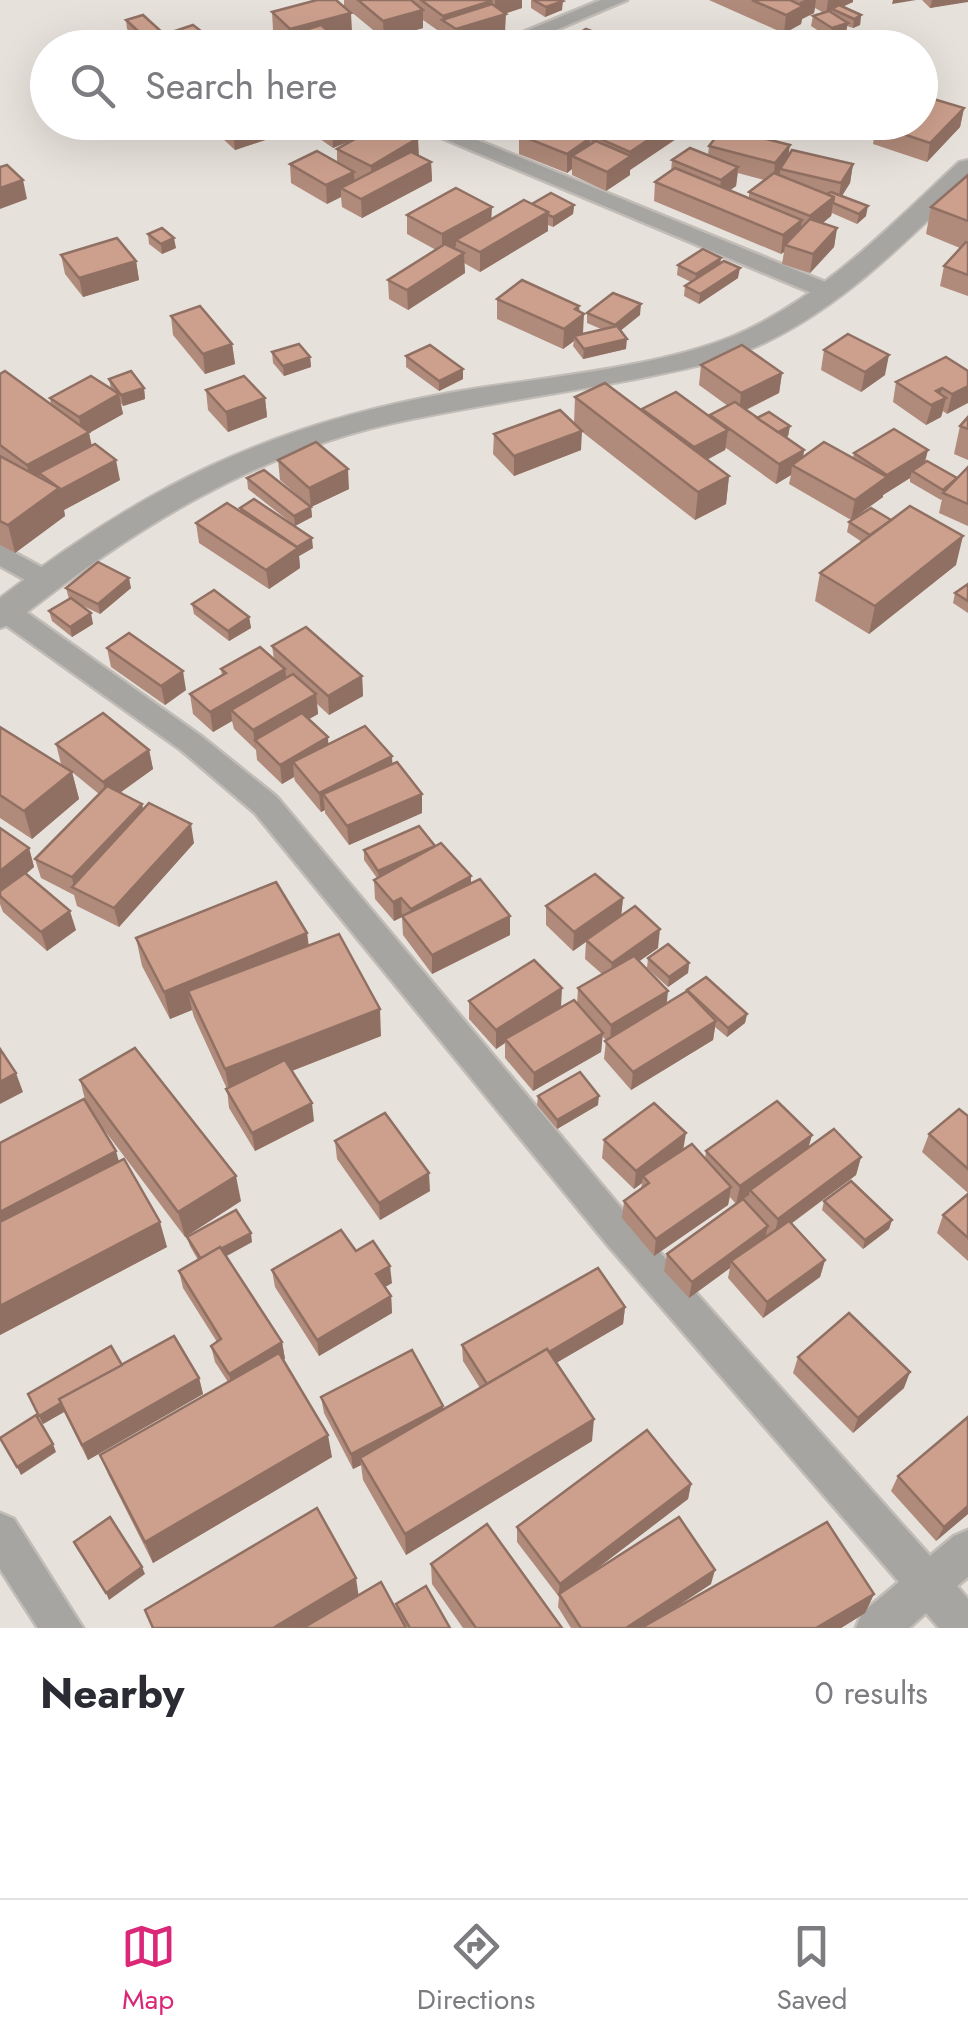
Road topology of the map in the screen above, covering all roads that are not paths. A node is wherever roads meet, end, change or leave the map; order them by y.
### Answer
1 (618, 0) edge
2 (540, 30) edge
3 (458, 140) edge
4 (966, 173) edge
5 (828, 292) junction
6 (0, 554) edge
7 (47, 581) junction
8 (2, 614) edge
9 (0, 1533) edge
10 (968, 1550) edge
11 (931, 1584) junction
12 (62, 1628) edge
13 (877, 1628) edge
14 (966, 1628) edge

1 - 2 street
3 - 5 street
4 - 5 street
5 - 7 street
6 - 7 street
7 - 8 street
8 - 11 street
9 - 12 street
10 - 11 street
11 - 13 street
11 - 14 street

